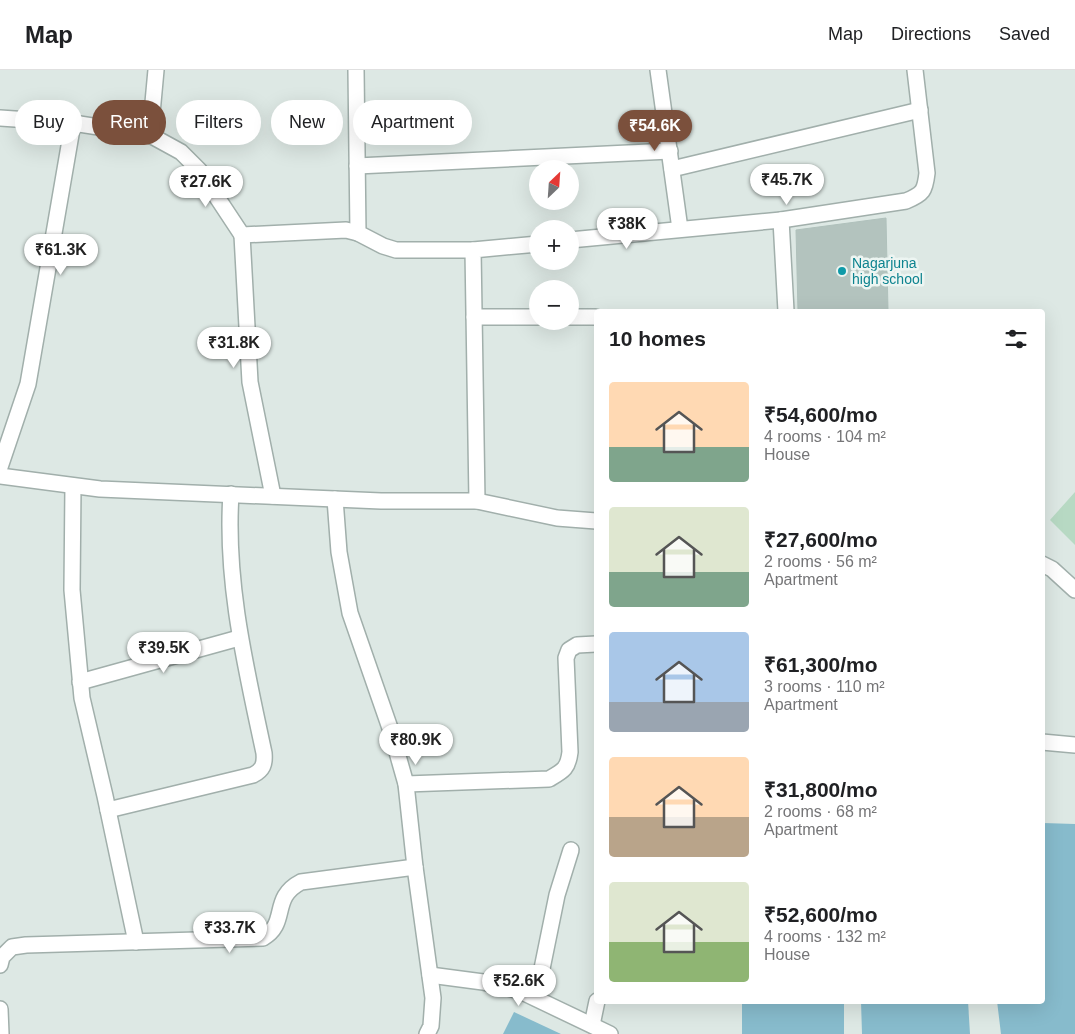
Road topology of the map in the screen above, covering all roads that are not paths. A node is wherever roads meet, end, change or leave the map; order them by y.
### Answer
1 (156, 70) edge
2 (356, 70) edge
3 (658, 70) edge
4 (915, 70) edge
5 (153, 100) edge
6 (920, 110) junction
7 (0, 118) edge
8 (15, 119) edge
9 (166, 144) edge
10 (69, 145) edge
11 (670, 151) junction
12 (358, 166) junction
13 (672, 169) junction
14 (782, 220) junction
15 (680, 229) junction
16 (358, 233) junction
17 (242, 235) junction
18 (579, 239) edge
19 (529, 245) edge
20 (473, 250) junction
21 (786, 309) edge
22 (474, 317) junction
23 (529, 317) edge
24 (579, 317) edge
25 (594, 317) edge
26 (0, 467) edge
27 (0, 476) edge
28 (73, 486) junction
29 (231, 494) junction
30 (273, 496) junction
31 (335, 499) junction
32 (478, 501) junction
33 (594, 522) edge
34 (1045, 566) edge
35 (1075, 590) edge
36 (239, 638) junction
37 (594, 644) edge
38 (80, 682) junction
39 (1045, 742) edge
40 (1075, 745) edge
41 (406, 784) junction
42 (108, 810) junction
43 (571, 850) dead end
44 (415, 867) junction
45 (136, 942) junction
46 (0, 966) edge
47 (430, 975) junction
48 (536, 998) junction
49 (597, 1004) edge
50 (0, 1009) edge
51 (592, 1025) junction
52 (1, 1034) edge
53 (427, 1034) edge
54 (610, 1034) edge

1 - 5 street
2 - 12 street
3 - 11 street
4 - 6 street
6 - 13 street
6 - 14 street
7 - 8 street
9 - 17 street
10 - 26 street
11 - 12 street
11 - 13 street
12 - 16 street
13 - 15 street
14 - 15 street
14 - 21 street
15 - 18 street
16 - 17 street
16 - 20 street
17 - 30 street
19 - 20 street
20 - 22 street
22 - 23 street
22 - 32 street
24 - 25 street
27 - 28 street
28 - 29 street
28 - 38 street
29 - 30 street
29 - 36 street
30 - 31 street
31 - 32 street
31 - 41 street
32 - 33 street
34 - 35 street
36 - 38 street
36 - 42 street
37 - 41 street
38 - 42 street
39 - 40 street
41 - 44 street
42 - 45 street
43 - 48 street
44 - 45 street
44 - 47 street
45 - 46 street
47 - 48 street
47 - 53 street
48 - 51 street
49 - 51 street
50 - 52 street
51 - 54 street

